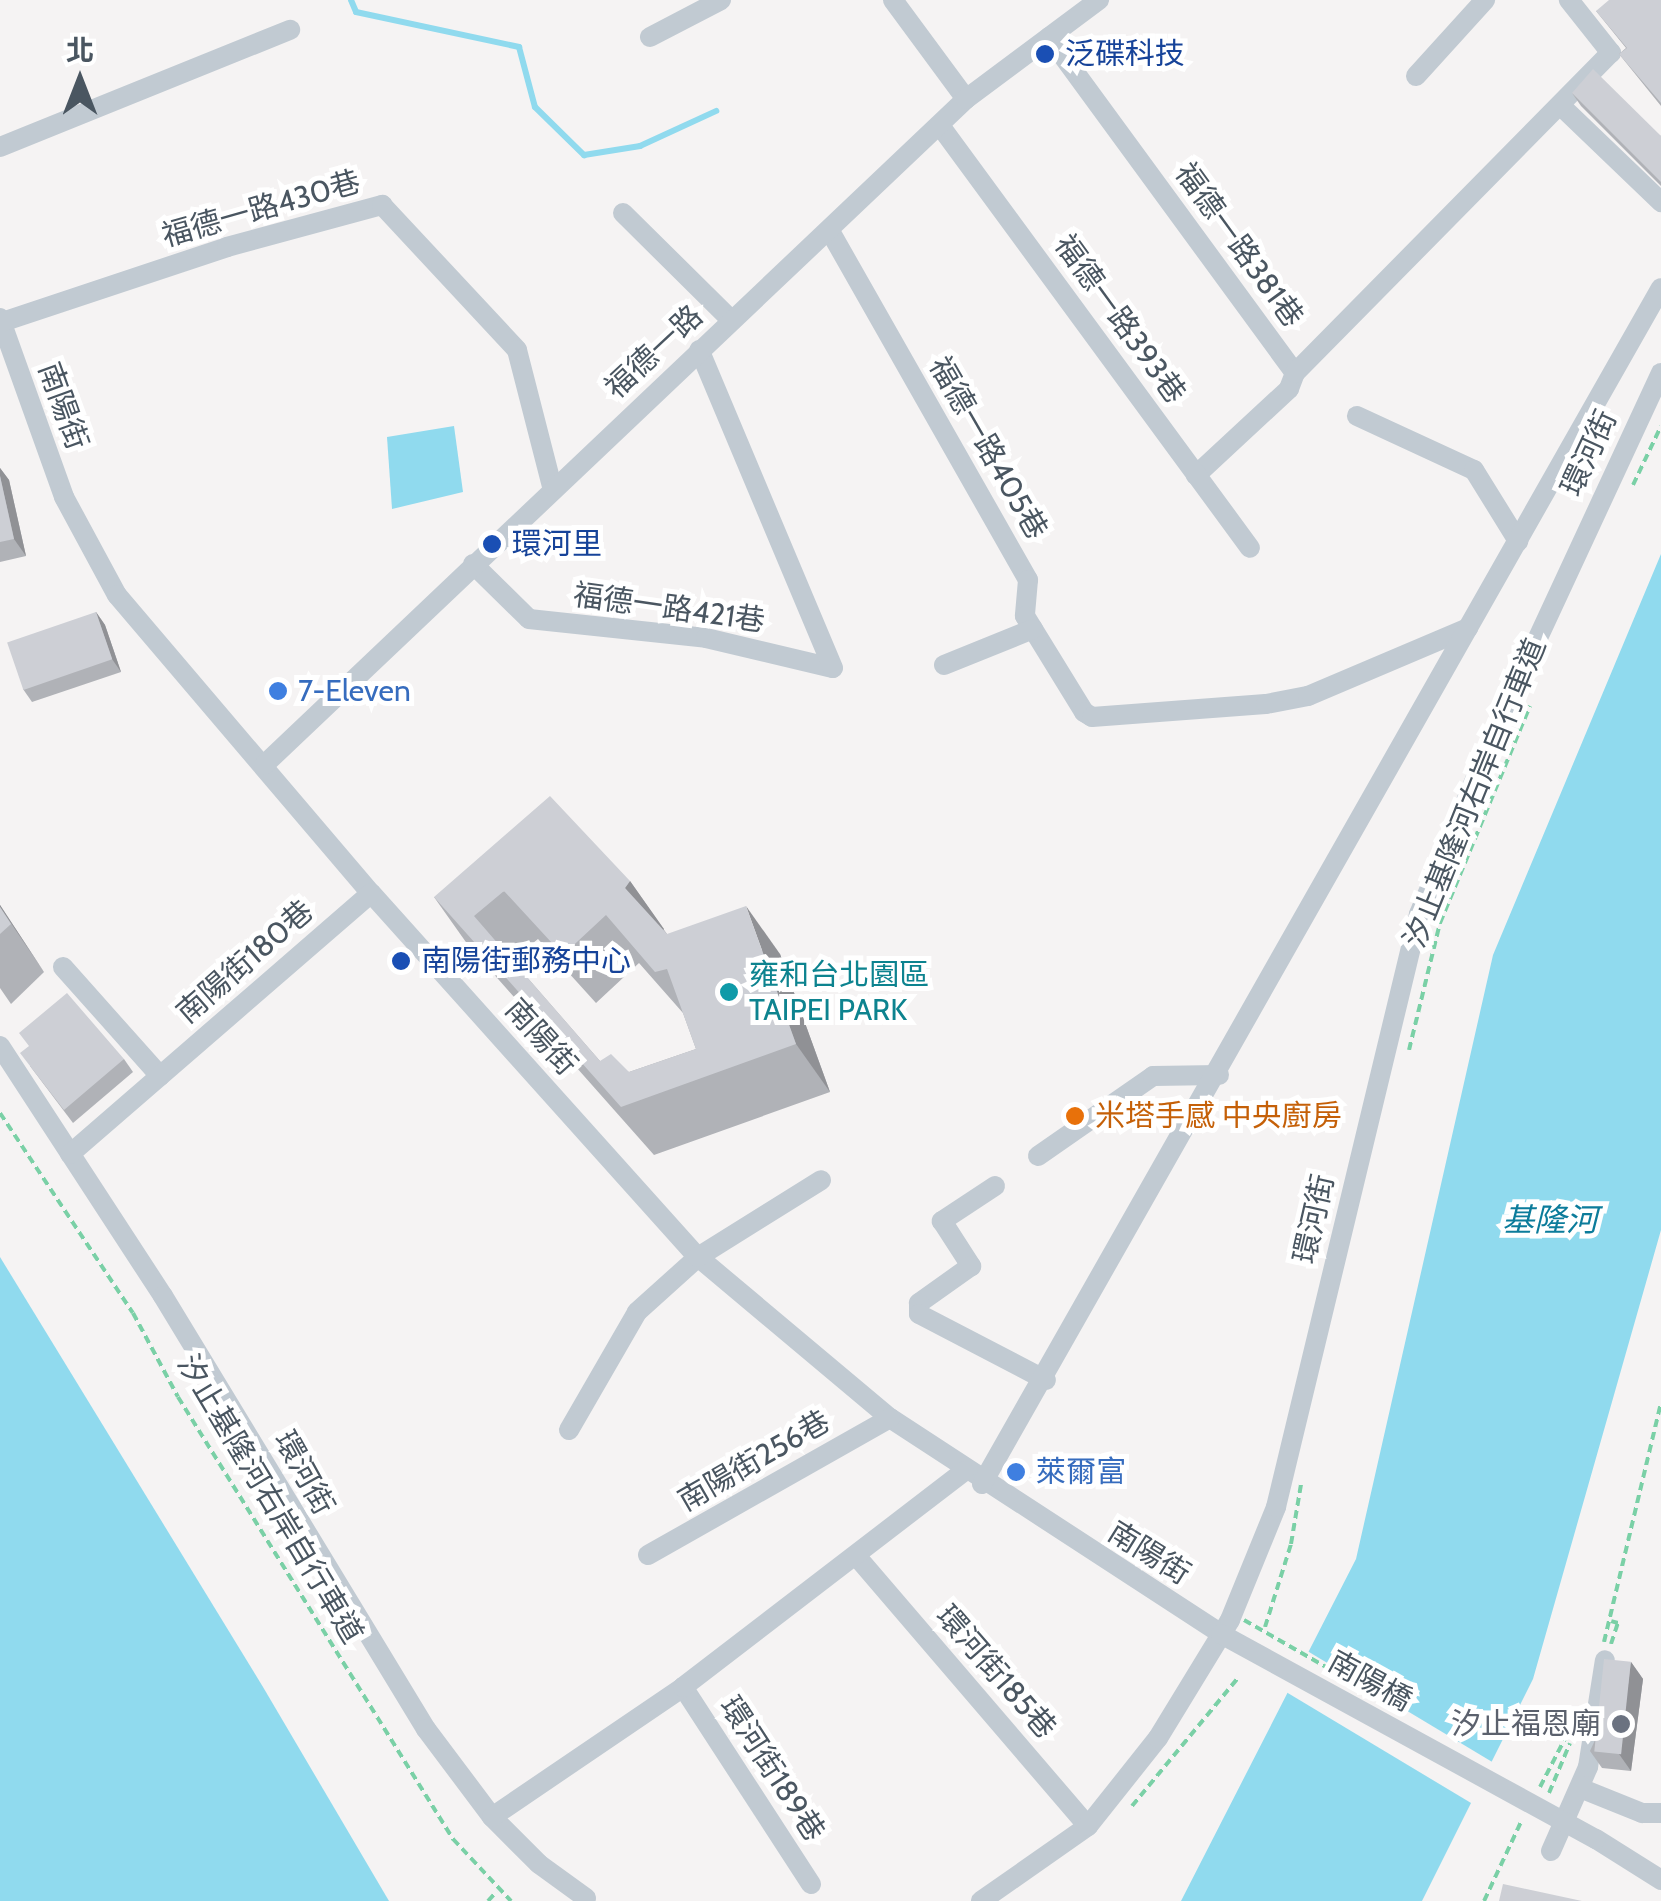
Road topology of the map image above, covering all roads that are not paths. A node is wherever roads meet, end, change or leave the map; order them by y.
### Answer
1 (720, 0) edge
2 (892, 0) edge
3 (1099, 0) edge
4 (1485, 0) edge
5 (1568, 0) edge
6 (290, 30) dead end
7 (650, 36) dead end
8 (1049, 37) junction
9 (1416, 76) dead end
10 (966, 99) junction
11 (1562, 106) junction
12 (941, 126) junction
13 (0, 147) edge
14 (1661, 202) edge
15 (622, 213) dead end
16 (831, 233) junction
17 (1661, 288) edge
18 (1, 320) edge
19 (732, 321) junction
20 (699, 350) junction
21 (1661, 372) edge
22 (1296, 373) junction
23 (1357, 416) dead end
24 (1196, 475) junction
25 (553, 490) junction
26 (1518, 541) junction
27 (1250, 548) dead end
28 (473, 564) junction
29 (1468, 628) junction
30 (1033, 629) junction
31 (944, 665) dead end
32 (264, 764) junction
33 (370, 892) junction
34 (63, 967) dead end
35 (0, 1046) edge
36 (1220, 1075) junction
37 (160, 1076) junction
38 (70, 1154) junction
39 (1038, 1156) dead end
40 (822, 1180) dead end
41 (995, 1186) dead end
42 (698, 1257) junction
43 (1046, 1380) junction
44 (890, 1418) junction
45 (569, 1430) dead end
46 (964, 1471) junction
47 (982, 1484) junction
48 (648, 1555) dead end
49 (858, 1558) junction
50 (1220, 1634) junction
51 (1602, 1657) edge
52 (683, 1687) junction
53 (1580, 1788) junction
54 (1661, 1812) edge
55 (492, 1817) junction
56 (1088, 1826) junction
57 (1552, 1851) dead end
58 (1661, 1880) edge
59 (812, 1884) dead end
60 (586, 1898) dead end
61 (981, 1901) edge

1 - 7 street
2 - 10 street
3 - 8 street, 福德一路
4 - 9 street
5 - 11 street
6 - 13 street
8 - 10 street, 福德一路
8 - 22 street, 福德一路381巷
10 - 12 street, 福德一路
11 - 14 street
11 - 22 street
12 - 16 street, 福德一路
12 - 24 street, 福德一路393巷
15 - 19 street
16 - 19 street, 福德一路
16 - 30 street, 福德一路405巷
17 - 26 street, 環河街
18 - 25 street, 福德一路430巷
18 - 32 street, 南陽街
19 - 20 street, 福德一路
20 - 25 street, 福德一路
20 - 28 street, 福德一路421巷
21 - 50 street, 環河街
22 - 24 street, 福德一路381巷
23 - 26 street
24 - 27 street, 福德一路393巷
25 - 28 street, 福德一路
26 - 29 street, 環河街
28 - 32 street, 福德一路
29 - 30 street, 福德一路405巷
29 - 36 street, 環河街
30 - 31 street
32 - 33 street, 南陽街
33 - 37 street, 南陽街180巷
33 - 42 street, 南陽街
34 - 37 street
35 - 38 street, 環河街
36 - 39 street
36 - 43 street, 環河街
37 - 38 street, 南陽街180巷
38 - 55 street, 環河街
40 - 42 street
41 - 43 street
42 - 44 street, 南陽街
42 - 45 street
43 - 47 street, 環河街
44 - 46 street, 南陽街
44 - 48 street, 南陽街256巷
46 - 47 street, 南陽街
46 - 49 street
47 - 50 street, 南陽街
49 - 52 street
49 - 56 street, 環河街185巷
50 - 56 street, 環河街
50 - 58 street, 南陽橋, bridge
51 - 53 street
52 - 55 street
52 - 59 street, 環河街189巷
53 - 54 street
53 - 57 street
55 - 60 street, 環河街
56 - 61 street, 環河街

